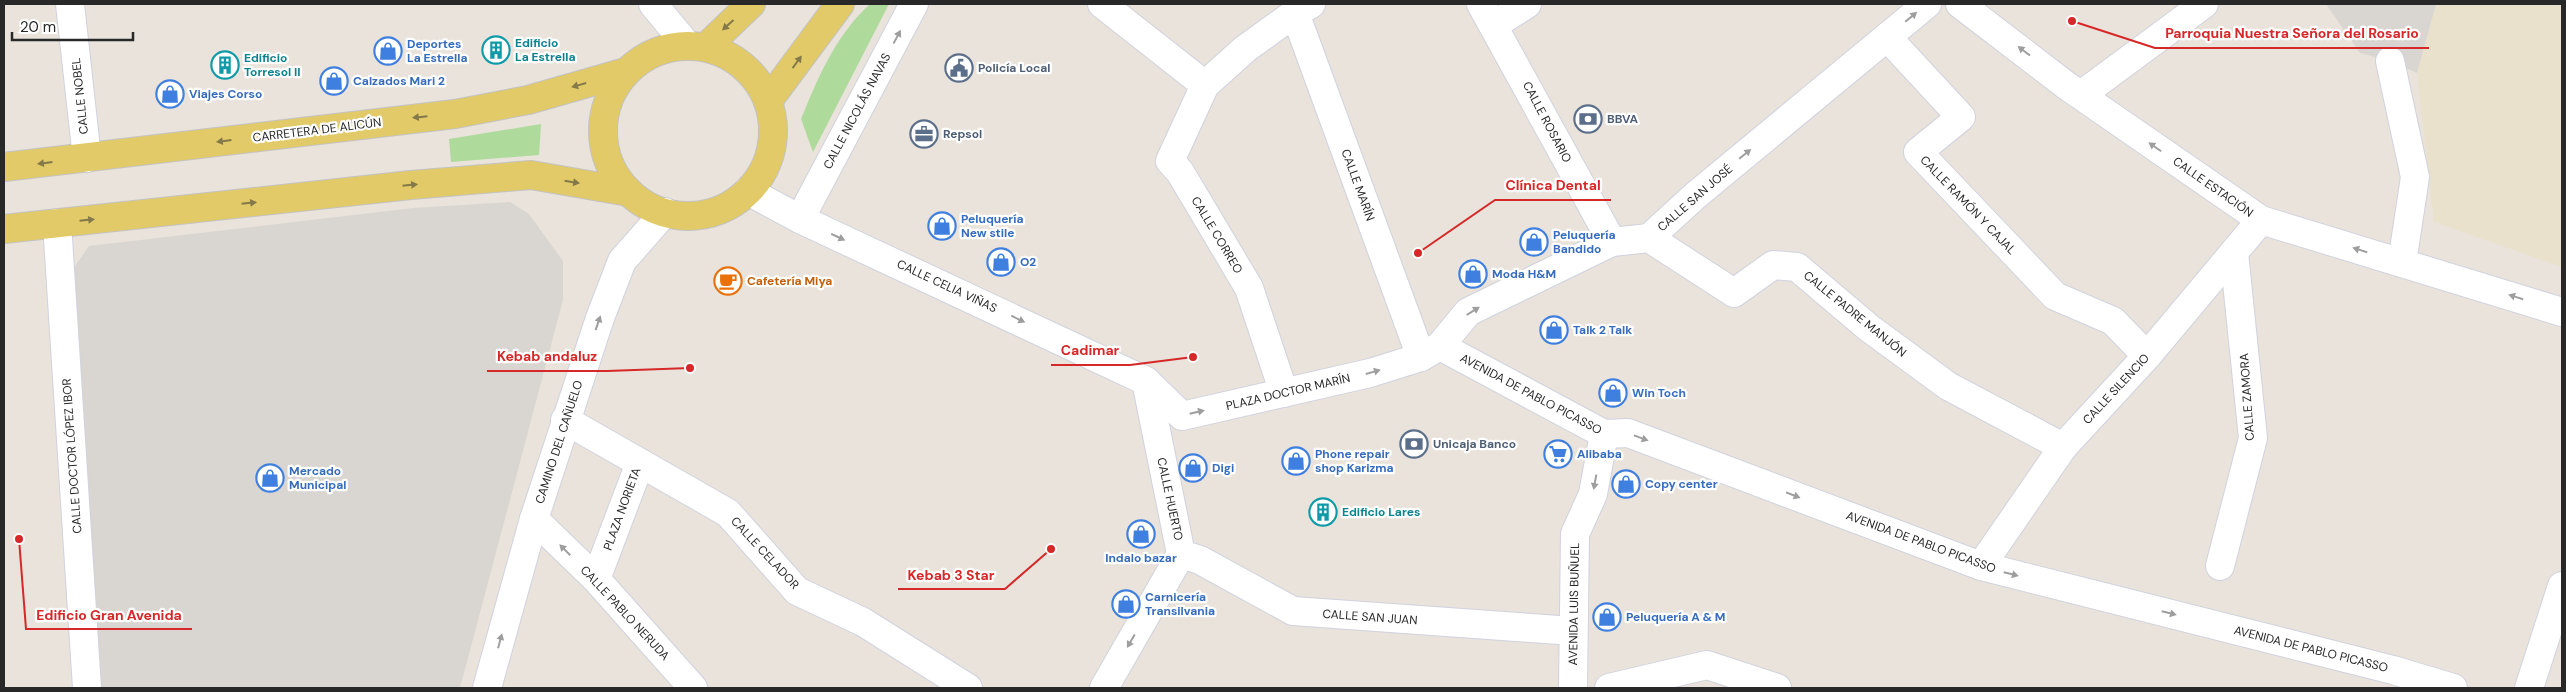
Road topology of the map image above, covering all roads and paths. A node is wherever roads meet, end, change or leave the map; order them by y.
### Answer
1 (70, 4) edge
2 (653, 4) edge
3 (751, 4) edge
4 (840, 4) edge
5 (914, 4) edge
6 (1102, 4) edge
7 (1527, 4) edge
8 (1927, 4) edge
9 (1960, 4) edge
10 (2198, 6) edge
11 (1303, 8) edge
12 (1488, 14) edge
13 (1887, 37) junction
14 (696, 46) junction
15 (2390, 61) dead end
16 (626, 72) junction
17 (1205, 85) junction
18 (2081, 95) junction
19 (768, 101) junction
20 (87, 158) junction
21 (4, 167) edge
22 (629, 192) junction
23 (748, 192) junction
24 (664, 212) junction
25 (800, 219) junction
26 (2260, 220) junction
27 (56, 223) junction
28 (4, 229) edge
29 (1649, 238) junction
30 (1612, 242) junction
31 (2234, 253) junction
32 (2402, 263) junction
33 (2562, 312) edge
34 (1430, 352) junction
35 (2147, 356) junction
36 (1146, 381) junction
37 (1284, 393) junction
38 (565, 420) junction
39 (1604, 434) junction
40 (2063, 447) junction
41 (640, 463) junction
42 (534, 519) junction
43 (1181, 554) junction
44 (1982, 566) junction
45 (2220, 566) dead end
46 (596, 579) junction
47 (2562, 586) edge
48 (1573, 631) junction
49 (2390, 679) edge
50 (87, 688) edge
51 (487, 688) edge
52 (693, 688) edge
53 (968, 688) edge
54 (1104, 688) edge
55 (1573, 688) edge
56 (1609, 688) edge
57 (1777, 688) edge
58 (2453, 688) edge
59 (2529, 688) edge

1 - 20 street, CALLE NOBEL
2 - 14 street
3 -> 14 main road
19 -> 4 main road
25 -> 5 street, CALLE NICOLÁS NAVAS
6 - 17 street
7 - 12 street
13 -> 8 street, CALLE SAN JOSÉ
18 -> 9 street, CALLE ESTACIÓN
10 - 18 street
11 - 17 street
11 - 34 street, CALLE MARÍN
12 - 30 street, CALLE ROSARIO
29 -> 13 street, CALLE SAN JOSÉ
13 - 35 street, CALLE RAMÓN Y CAJAL
14 - 16 main road
14 - 19 main road
15 - 32 street
16 -> 20 main road, CARRETERA DE ALICÚN
16 - 22 main road
17 - 37 street, CALLE CORREO
26 -> 18 street, CALLE ESTACIÓN
19 - 23 main road
20 -> 21 main road, CARRETERA DE ALICÚN
22 - 24 main road
27 -> 22 main road
23 - 24 main road
23 - 25 street, CALLE CELIA VIÑAS
38 -> 24 street, CAMINO DEL CAÑUELO
25 -> 36 street, CALLE CELIA VIÑAS
26 - 31 street, CALLE SILENCIO
32 -> 26 street, CALLE ESTACIÓN
27 - 28 main road
27 - 50 street, CALLE DOCTOR LÓPEZ IBOR
29 - 30 street, CALLE SAN JOSÉ
29 - 40 street, CALLE PADRE MANJÓN
34 -> 30 street, CALLE SAN JOSÉ
31 - 35 street, CALLE SILENCIO
31 - 45 street, CALLE ZAMORA
33 -> 32 street, CALLE ESTACIÓN
37 -> 34 street, PLAZA DOCTOR MARÍN
34 - 39 street, AVENIDA DE PABLO PICASSO
35 - 40 street, CALLE SILENCIO
36 -> 37 street, PLAZA DOCTOR MARÍN
36 - 43 street, CALLE HUERTO
38 - 41 street, PLAZA NORIETA
38 - 42 street, CAMINO DEL CAÑUELO
39 -> 44 street, AVENIDA DE PABLO PICASSO
39 -> 48 street, AVENIDA LUIS BUÑUEL
40 - 44 street, CALLE SILENCIO
41 - 46 street, PLAZA NORIETA
41 - 53 street, CALLE CELADOR
46 -> 42 street, CALLE PABLO NERUDA
51 -> 42 street, CAMINO DEL CAÑUELO
43 - 48 street, CALLE SAN JUAN
43 -> 54 street, CALLE HUERTO
44 -> 49 street, AVENIDA DE PABLO PICASSO
46 - 52 street, CALLE PABLO NERUDA
47 - 59 street
48 - 55 street, AVENIDA LUIS BUÑUEL
49 - 58 street, AVENIDA DE PABLO PICASSO
56 - 57 street

